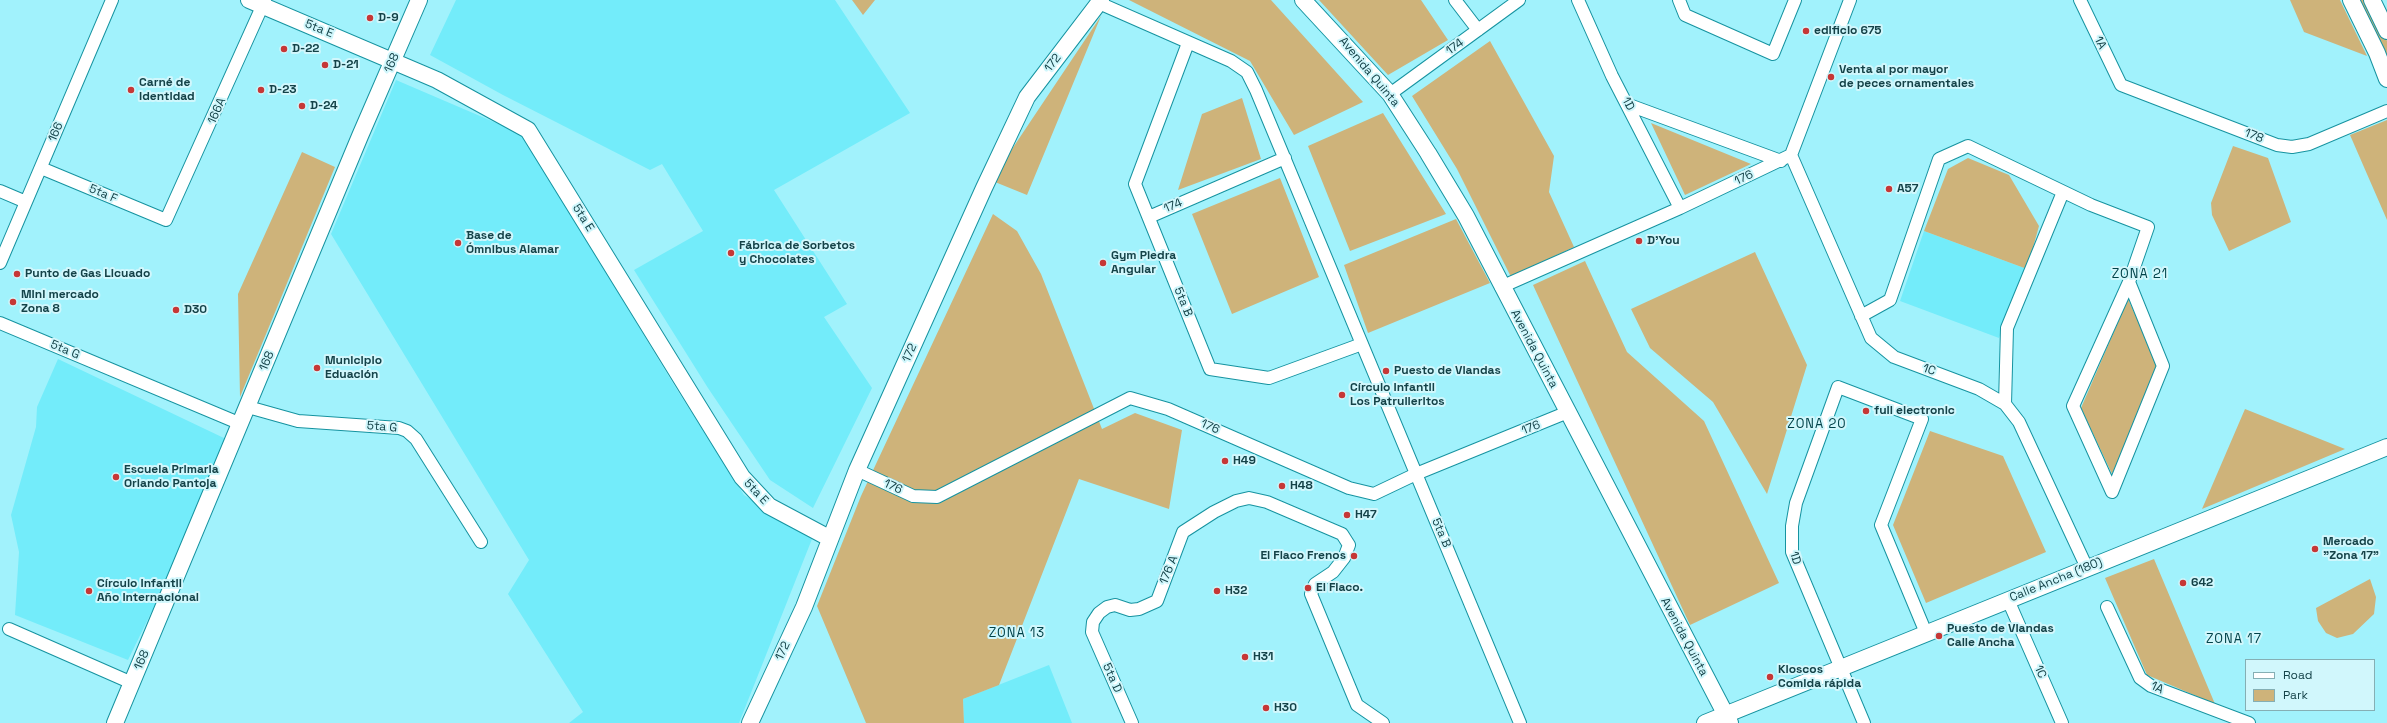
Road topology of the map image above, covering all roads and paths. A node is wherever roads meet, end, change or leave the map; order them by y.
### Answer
1 (112, 0) edge
2 (419, 0) edge
3 (1303, 0) edge
4 (1455, 0) edge
5 (1519, 0) edge
6 (1578, 0) edge
7 (1679, 0) edge
8 (1795, 0) edge
9 (1850, 0) edge
10 (2080, 0) edge
11 (2351, 0) edge
12 (2372, 0) edge
13 (1100, 1) edge
14 (259, 2) edge
15 (1478, 30) junction
16 (2387, 31) edge
17 (1188, 43) junction
18 (393, 60) junction
19 (2387, 79) edge
20 (2121, 85) joint
21 (1390, 94) junction
22 (1629, 105) junction
23 (2387, 111) edge
24 (1791, 155) junction
25 (1285, 158) junction
26 (1781, 161) junction
27 (41, 168) junction
28 (0, 191) edge
29 (2063, 192) junction
30 (26, 202) junction
31 (1680, 208) junction
32 (1149, 217) junction
33 (166, 220) joint
34 (0, 263) edge
35 (2128, 282) junction
36 (1501, 287) junction
37 (1861, 316) junction
38 (0, 323) edge
39 (1362, 344) junction
40 (2005, 404) junction
41 (248, 407) junction
42 (1568, 412) junction
43 (241, 424) junction
44 (2387, 447) edge
45 (857, 470) junction
46 (1416, 474) junction
47 (829, 538) junction
48 (481, 542) dead end
49 (2087, 568) junction
50 (2008, 600) junction
51 (2107, 607) dead end
52 (9, 629) dead end
53 (1092, 632) joint
54 (1926, 633) junction
55 (1840, 668) junction
56 (132, 683) junction
57 (1727, 718) edge
58 (115, 723) edge
59 (750, 723) edge
60 (1132, 723) edge
61 (1383, 723) edge
62 (1520, 723) edge
63 (1704, 723) edge
64 (1864, 723) edge
65 (2062, 723) edge
66 (2249, 723) edge

1 - 27 street, 166
2 - 18 street, 168
3 - 21 street, Avenida Quinta
4 - 15 street
5 - 15 street, 174
6 - 22 street, 1D
7 - 8 street
9 - 24 street
10 - 20 street, 1A
11 - 19 street
12 - 16 street
13 - 17 street, 5ta B
13 - 45 street, 172
14 - 18 street, 5ta E
14 - 33 street, 166A
15 - 21 street, 174
17 - 25 street, 5ta B
17 - 32 street, 5ta B
18 - 41 street, 168
18 - 47 street, 5ta E
20 - 23 street, 178
21 - 36 street, Avenida Quinta
22 - 26 street
22 - 31 street, 1D
24 - 26 street, 176
24 - 37 street, 1C
25 - 32 street, 174
25 - 39 street, 5ta B
26 - 31 street, 176
27 - 30 street, 166
27 - 33 street, 5ta F
28 - 30 street
29 - 35 street
29 - 37 street
29 - 40 street
30 - 34 street, 166
31 - 36 street, 176
32 - 39 street, 5ta B
35 - 35 street
36 - 42 street, Avenida Quinta
37 - 40 street, 1C
38 - 43 street, 5ta G
39 - 46 street, 5ta B
40 - 49 street, 1C
41 - 43 street, 168
41 - 48 street, 5ta G
42 - 46 street, 176
42 - 57 street, Avenida Quinta
43 - 56 street, 168
44 - 49 street, Calle Ancha (180)
45 - 46 street, 176
45 - 47 street, 172
46 - 62 street, 5ta B
47 - 59 street, 172
49 - 50 street, Calle Ancha (180)
50 - 54 street, Calle Ancha (180)
50 - 65 street, 1C
51 - 66 street, 1A
52 - 56 street
53 - 60 street, 5ta D
53 - 61 street, 176 A
54 - 55 street, Calle Ancha (180)
54 - 55 street, 1D
55 - 57 street, Calle Ancha (180)
55 - 64 street, 1D
56 - 58 street, 168
57 - 63 street, Calle Ancha (180)

